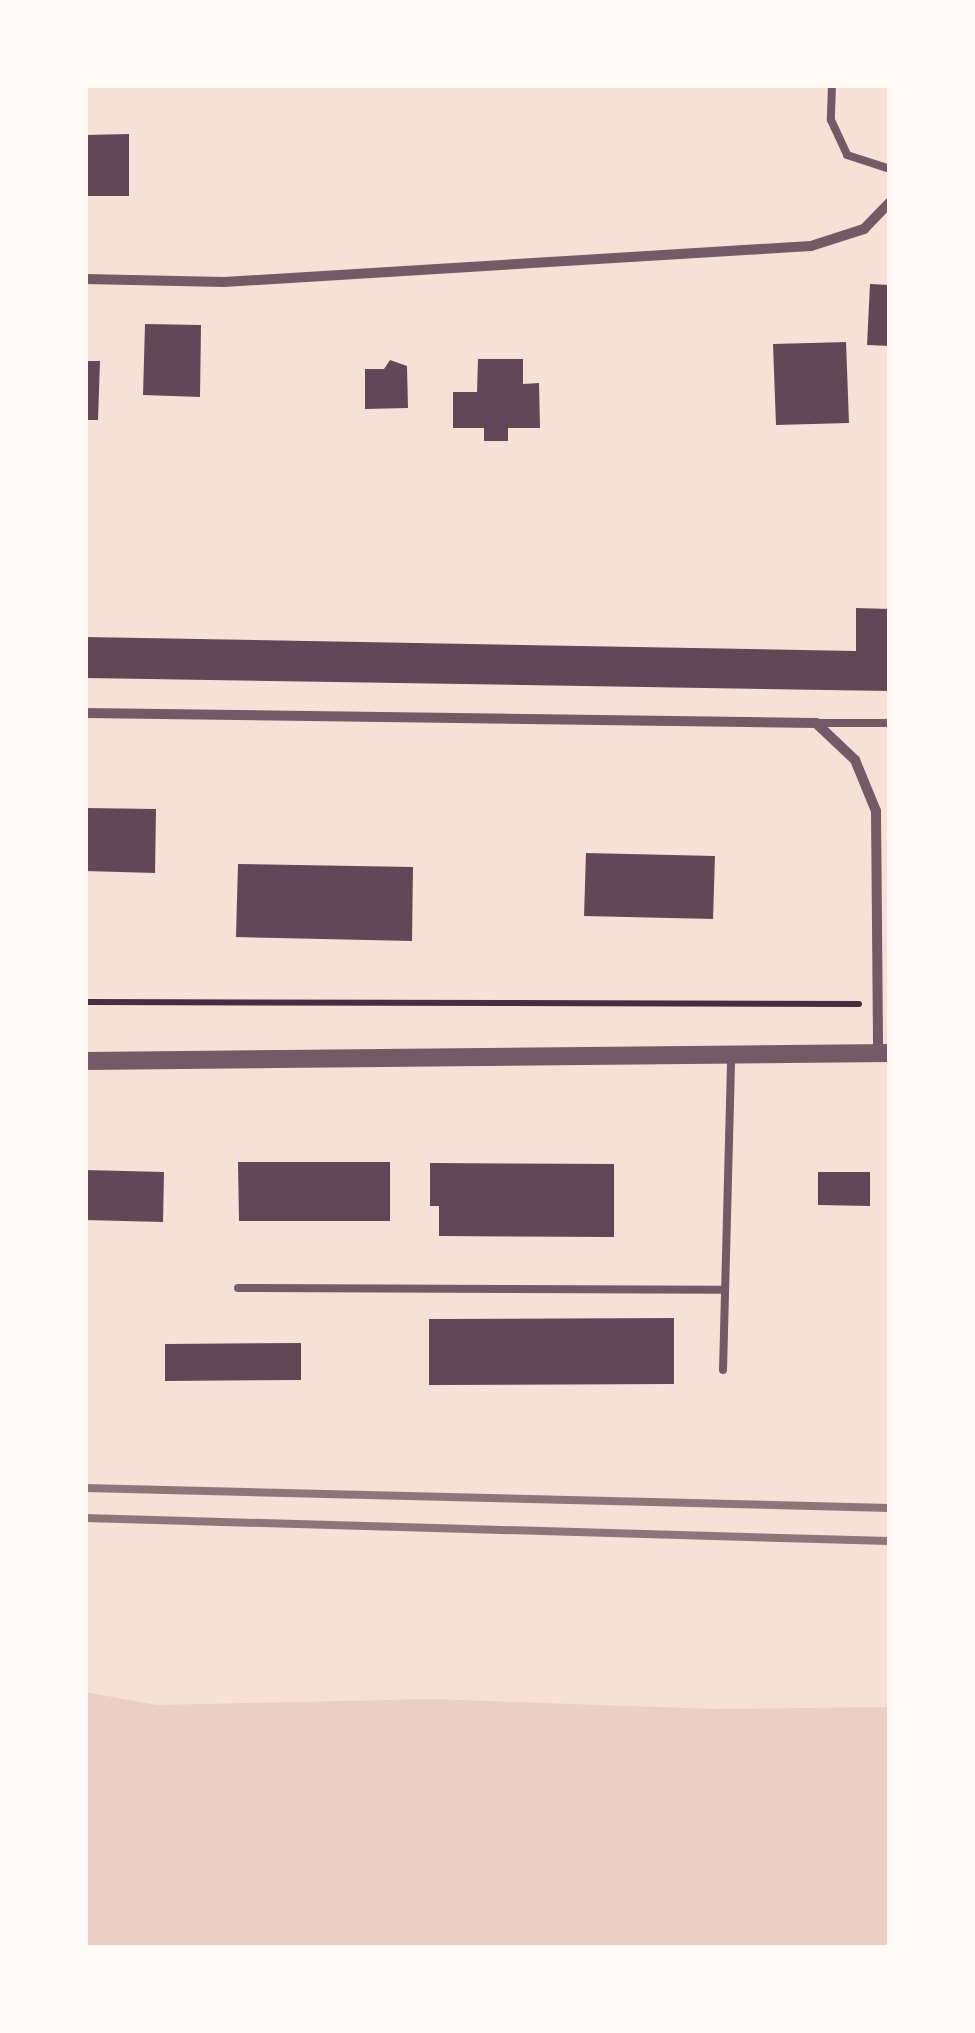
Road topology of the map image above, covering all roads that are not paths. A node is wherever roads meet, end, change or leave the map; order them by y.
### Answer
1 (832, 85) edge
2 (890, 169) edge
3 (890, 202) edge
4 (85, 279) edge
5 (85, 713) edge
6 (816, 723) junction
7 (890, 724) edge
8 (732, 1052) junction
9 (884, 1053) edge
10 (85, 1061) edge
11 (238, 1288) dead end
12 (724, 1290) junction
13 (723, 1370) dead end

1 - 2 lane
3 - 4 street
5 - 6 street
6 - 7 lane
6 - 9 street
8 - 9 street
8 - 10 street
8 - 12 lane
11 - 12 lane
12 - 13 lane

